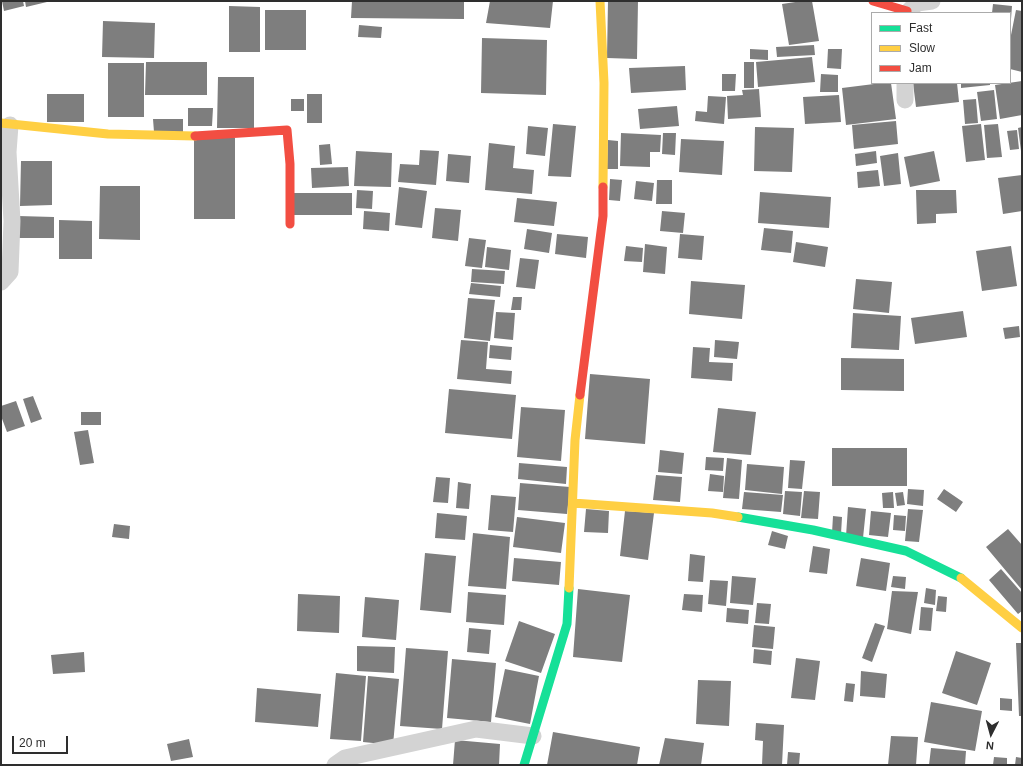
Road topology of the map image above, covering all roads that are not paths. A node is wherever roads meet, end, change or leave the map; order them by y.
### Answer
1 (600, 1) edge
2 (873, 1) edge
3 (932, 1) edge
4 (907, 12) edge
5 (6, 124) edge
6 (290, 224) dead end
7 (1, 282) edge
8 (573, 503) junction
9 (1022, 628) edge
10 (532, 736) junction
11 (334, 765) edge
12 (524, 765) edge

1 - 8 street
2 - 4 street
3 - 4 street
5 - 6 street
5 - 7 street
8 - 9 street
8 - 10 street
10 - 11 street
10 - 12 street

